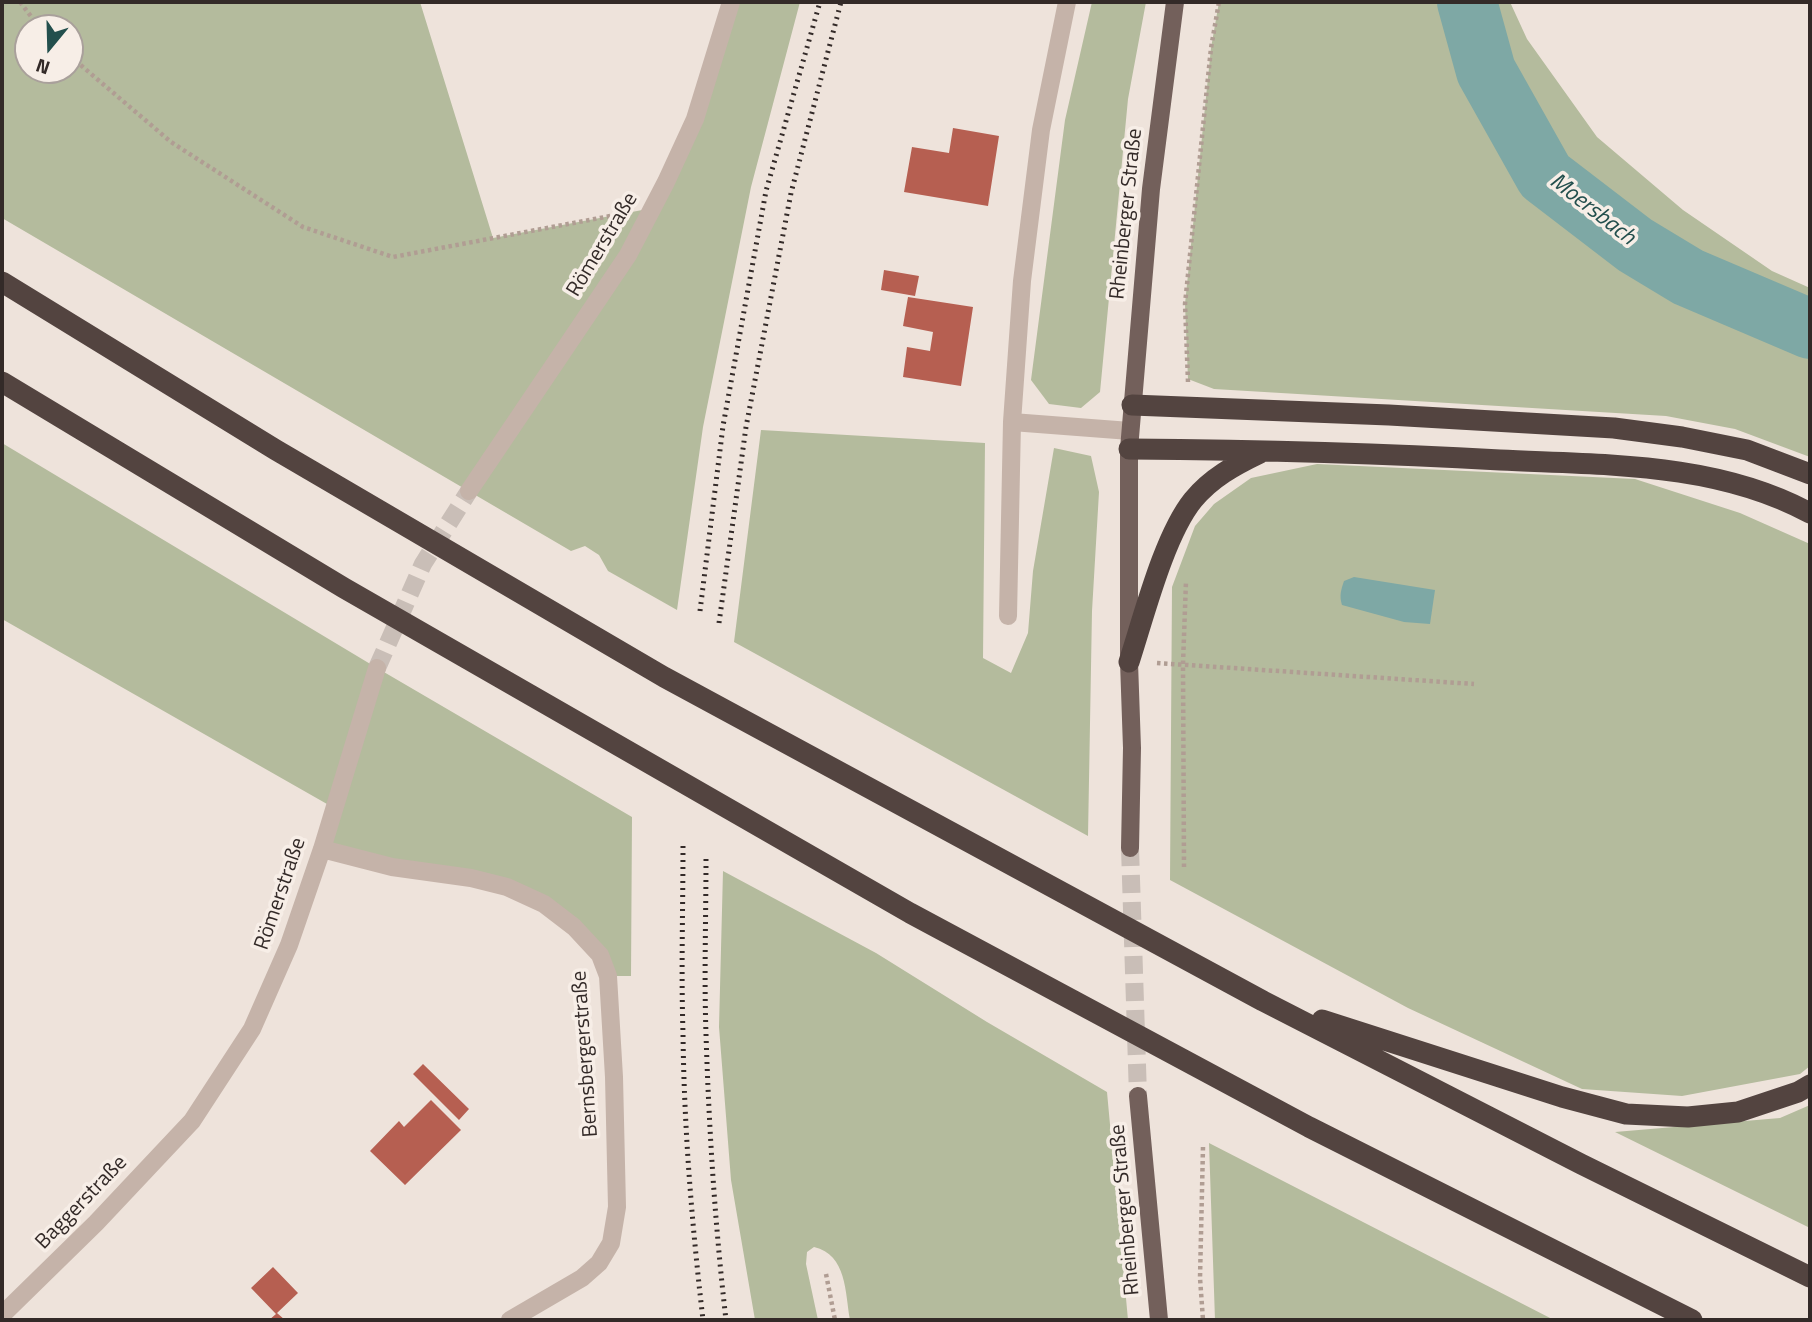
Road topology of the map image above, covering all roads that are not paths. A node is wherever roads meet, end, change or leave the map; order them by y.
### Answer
1 (731, 2) edge
2 (1067, 2) edge
3 (1175, 2) edge
4 (2, 282) edge
5 (2, 382) edge
6 (1132, 405) junction
7 (1012, 422) junction
8 (1130, 440) junction
9 (1263, 452) junction
10 (1810, 474) edge
11 (469, 491) tunnel mouth
12 (1810, 513) edge
13 (1008, 616) dead end
14 (1129, 662) junction
15 (377, 668) tunnel mouth
16 (1130, 848) tunnel mouth
17 (321, 849) junction
18 (1263, 1001) junction
19 (1810, 1085) edge
20 (1138, 1096) tunnel mouth
21 (192, 1121) joint
22 (1810, 1277) edge
23 (2, 1315) edge
24 (510, 1320) edge
25 (1159, 1320) edge
26 (1692, 1320) edge

1 - 11 street, Römerstraße
2 - 7 street
3 - 6 main road, Rheinberger Straße
4 - 18 highway
5 - 26 highway
6 - 8 main road, Rheinberger Straße
6 - 10 highway
7 - 8 street
7 - 13 street
8 - 9 highway
8 - 14 main road, Rheinberger Straße
9 - 12 highway
9 - 14 highway
14 - 16 main road, Rheinberger Straße
15 - 17 street, Römerstraße
17 - 21 street, Römerstraße
17 - 24 street, Bernsbergerstraße
18 - 19 highway
18 - 22 highway
20 - 25 main road, Rheinberger Straße
21 - 23 street, Baggerstraße

